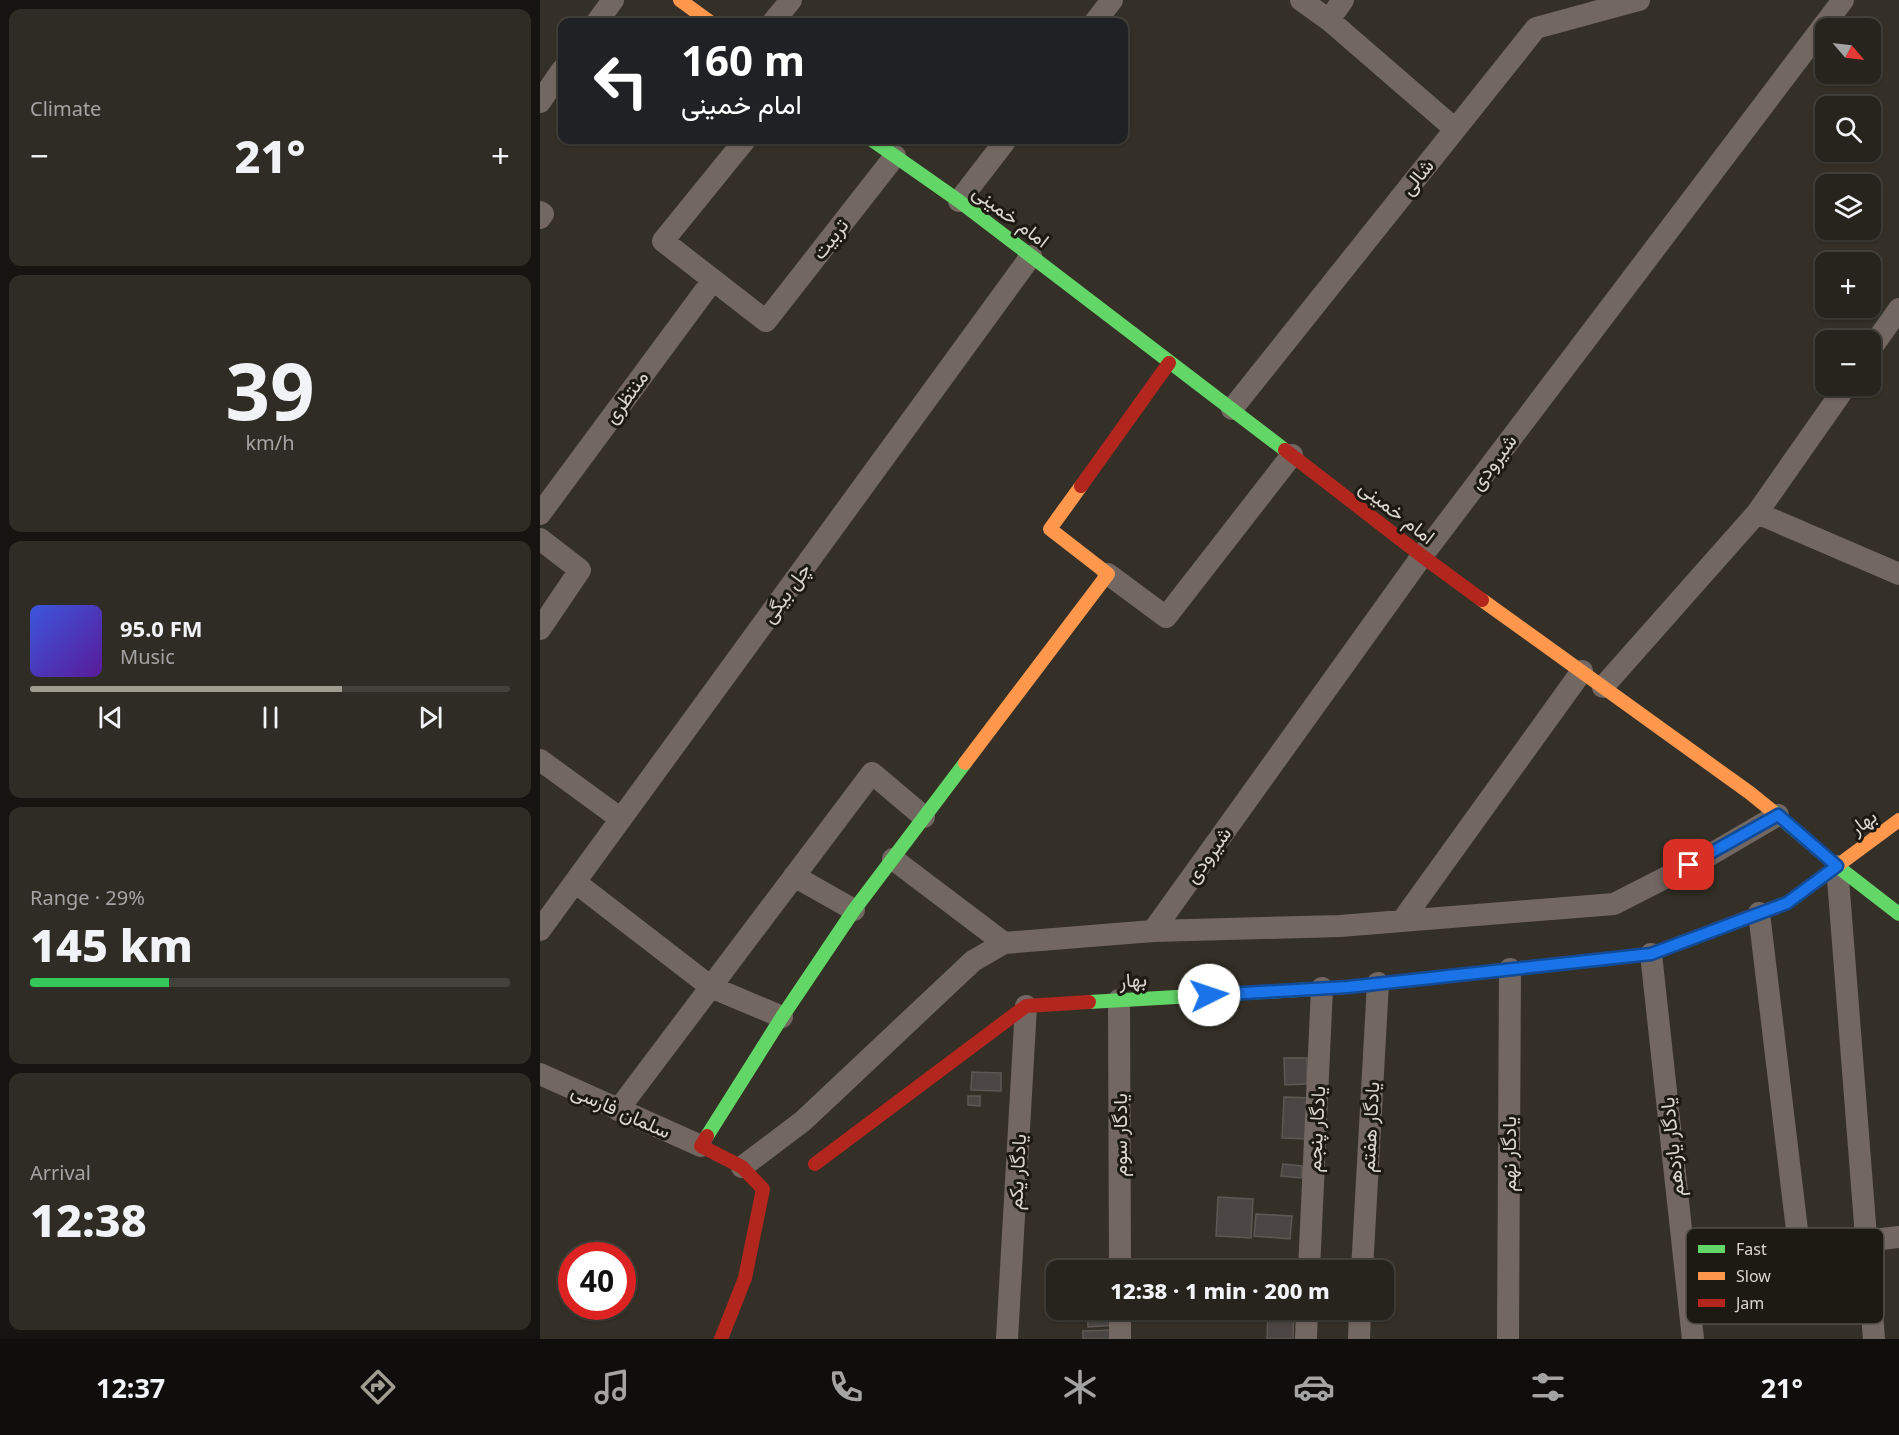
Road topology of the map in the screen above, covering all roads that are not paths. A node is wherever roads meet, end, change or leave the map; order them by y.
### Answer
1 (613, 0) edge
2 (680, 0) edge
3 (791, 0) edge
4 (1112, 0) edge
5 (1301, 0) edge
6 (1343, 0) edge
7 (1639, 0) edge
8 (1843, 0) edge
9 (600, 18) edge
10 (705, 18) edge
11 (776, 18) edge
12 (1098, 18) edge
13 (1329, 20) junction
14 (558, 76) edge
15 (540, 102) edge
16 (1455, 129) junction
17 (742, 144) edge
18 (878, 144) edge
19 (1003, 144) edge
20 (895, 156) junction
21 (959, 201) junction
22 (540, 212) edge
23 (540, 218) edge
24 (1032, 256) junction
25 (713, 280) junction
26 (1899, 309) edge
27 (1881, 334) edge
28 (1169, 363) junction
29 (1839, 396) edge
30 (1232, 409) junction
31 (1292, 455) junction
32 (1757, 513) junction
33 (540, 514) edge
34 (540, 539) edge
35 (1422, 556) junction
36 (1108, 574) junction
37 (1899, 574) edge
38 (540, 629) edge
39 (1582, 671) junction
40 (1603, 687) junction
41 (540, 760) edge
42 (1778, 815) junction
43 (924, 817) junction
44 (621, 819) junction
45 (1899, 820) edge
46 (893, 859) junction
47 (1837, 866) junction
48 (794, 876) junction
49 (574, 882) junction
50 (854, 910) junction
51 (1759, 913) junction
52 (1899, 914) edge
53 (1402, 921) junction
54 (540, 930) edge
55 (1153, 932) junction
56 (1004, 942) junction
57 (1651, 954) junction
58 (1510, 969) junction
59 (1378, 983) junction
60 (711, 987) junction
61 (1322, 988) junction
62 (1119, 1000) junction
63 (1026, 1006) junction
64 (782, 1017) junction
65 (540, 1074) edge
66 (618, 1110) junction
67 (701, 1146) junction
68 (815, 1164) dead end
69 (742, 1167) junction
70 (1797, 1228) edge
71 (1864, 1228) edge
72 (1899, 1237) edge
73 (1884, 1239) edge
74 (1120, 1260) edge
75 (1309, 1260) edge
76 (1363, 1260) edge
77 (1686, 1275) edge
78 (1120, 1320) edge
79 (1307, 1320) edge
80 (1360, 1320) edge
81 (1691, 1324) edge
82 (1873, 1324) edge
83 (721, 1339) edge
84 (1007, 1339) edge
85 (1120, 1339) edge
86 (1306, 1339) edge
87 (1359, 1339) edge
88 (1508, 1339) edge
89 (1693, 1339) edge
90 (1874, 1339) edge

1 - 9 street
2 - 10 street
3 - 11 street
4 - 12 street
5 - 13 street
6 - 13 street
7 - 16 street, شالی
8 - 35 street, شیرودی
13 - 16 street
14 - 15 street
16 - 30 street, شالی
17 - 25 street
18 - 20 street, امام خمینی
19 - 21 street
20 - 21 street, امام خمینی
20 - 25 street, تربیت
21 - 24 street, امام خمینی
22 - 23 street
24 - 28 street, امام خمینی
24 - 44 street, چل بیگی
25 - 33 street, منتظری
26 - 27 street
28 - 30 street, امام خمینی
28 - 36 street
29 - 32 street
30 - 31 street, امام خمینی
31 - 35 street, امام خمینی
31 - 36 street
32 - 37 street
32 - 40 street
34 - 38 street
35 - 39 street, امام خمینی
35 - 55 street, شیرودی
36 - 43 street
39 - 40 street, امام خمینی
39 - 53 street
40 - 42 street, امام خمینی
41 - 44 street
42 - 47 street, امام خمینی
42 - 53 street
43 - 46 street
43 - 48 street
44 - 49 street, چل بیگی
45 - 47 street, بهار
46 - 50 street
46 - 56 street
47 - 51 street, بهار
47 - 52 street, امام خمینی
47 - 71 street
48 - 50 street
48 - 60 street
49 - 54 street, چل بیگی
49 - 60 street
50 - 64 street
51 - 57 street, بهار
51 - 70 street
53 - 55 street
55 - 56 street
56 - 69 street
57 - 58 street, بهار
57 - 77 street, یادگار یازدهم
58 - 59 street, بهار
58 - 88 street, یادگار نهم
59 - 61 street, بهار
59 - 76 street, یادگار هفتم
60 - 64 street
60 - 66 street
61 - 62 street, بهار
61 - 75 street, یادگار پنجم
62 - 63 street, بهار
62 - 74 street, یادگار سوم
63 - 68 street
63 - 84 street, یادگار یکم
64 - 67 street
65 - 66 street, سلمان فارسی
66 - 67 street, سلمان فارسی
67 - 69 street
69 - 83 street
72 - 73 street
78 - 85 street
79 - 86 street
80 - 87 street
81 - 89 street, یادگار یازدهم
82 - 90 street

